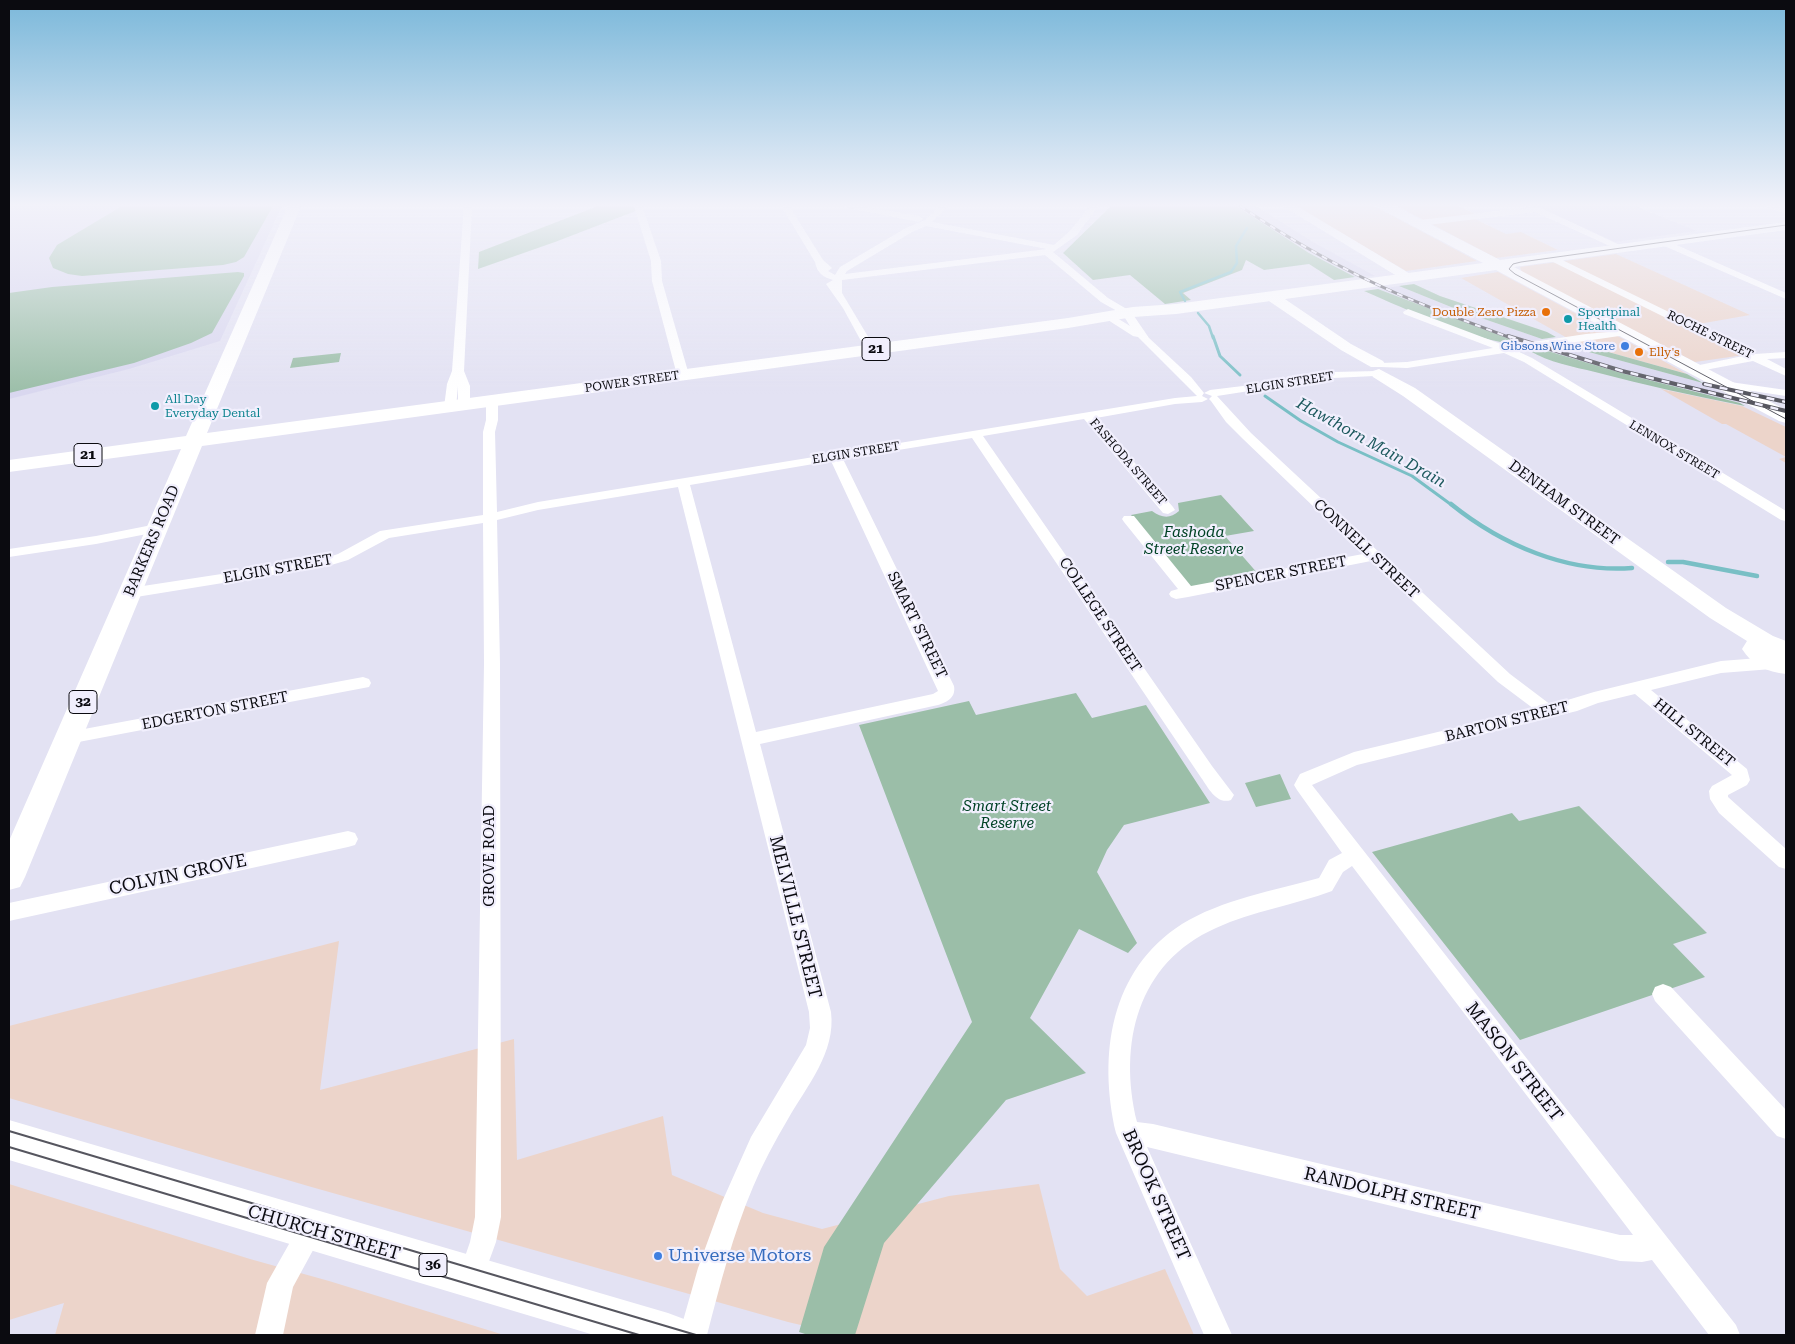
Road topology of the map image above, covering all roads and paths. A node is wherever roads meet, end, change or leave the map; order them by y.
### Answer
1 (267, 269) edge
2 (464, 269) edge
3 (656, 269) edge
4 (821, 269) edge
5 (850, 269) edge
6 (891, 269) edge
7 (1070, 269) edge
8 (1394, 269) edge
9 (1480, 269) edge
10 (1505, 269) edge
11 (1574, 269) edge
12 (1724, 269) edge
13 (837, 275) junction
14 (1410, 278) junction
15 (1274, 296) junction
16 (1786, 296) edge
17 (1408, 312) dead end
18 (1117, 313) junction
19 (859, 326) joint
20 (1622, 331) junction
21 (1146, 340) junction
22 (1559, 341) joint
23 (874, 350) junction
24 (1502, 350) junction
25 (1786, 355) edge
26 (1755, 357) junction
27 (1694, 368) junction
28 (1382, 369) junction
29 (1786, 373) edge
30 (683, 376) junction
31 (1187, 378) joint
32 (1727, 386) junction
33 (216, 389) junction
34 (1786, 394) edge
35 (1206, 396) junction
36 (488, 402) junction
37 (457, 406) junction
38 (1087, 415) junction
39 (1783, 416) edge
40 (247, 433) junction
41 (975, 433) junction
42 (195, 440) junction
43 (836, 456) junction
44 (9, 466) edge
45 (683, 482) junction
46 (1168, 510) dead end
47 (489, 514) junction
48 (1786, 518) edge
49 (1129, 519) dead end
50 (156, 531) junction
51 (9, 553) edge
52 (1374, 556) junction
53 (130, 593) junction
54 (1776, 654) edge
55 (1721, 667) joint
56 (363, 683) dead end
57 (1637, 687) junction
58 (1541, 714) junction
59 (68, 738) junction
60 (750, 740) junction
61 (1304, 788) joint
62 (1225, 795) dead end
63 (348, 839) dead end
64 (1356, 856) junction
65 (1786, 861) edge
66 (9, 877) edge
67 (9, 912) edge
68 (1663, 994) dead end
69 (1786, 1127) edge
70 (1128, 1133) junction
71 (9, 1140) edge
72 (311, 1229) junction
73 (1656, 1246) junction
74 (471, 1277) junction
75 (269, 1335) edge
76 (668, 1335) edge
77 (693, 1335) edge
78 (1218, 1335) edge
79 (1726, 1335) edge

1 - 33 main road, BARKERS ROAD / 32
2 - 37 street
3 - 30 street
4 - 13 street
5 - 13 street
6 - 13 street
7 - 18 street
8 - 14 street
9 - 14 main road, POWER STREET / 21
10 - 20 main road
11 - 26 street, ROCHE STREET
12 - 16 street
13 - 19 street
14 - 15 main road, POWER STREET / 21
15 - 18 main road, POWER STREET / 21
15 - 28 street, DENHAM STREET
17 - 24 street, LENNOX STREET
18 - 21 street, CONNELL STREET
18 - 21 street, CONNELL STREET
18 - 23 main road, POWER STREET / 21
19 - 23 street
20 - 22 street, ELGIN STREET
20 - 27 main road
21 - 31 street, CONNELL STREET
22 - 24 street, ELGIN STREET
23 - 30 main road, POWER STREET / 21
24 - 28 street, ELGIN STREET
24 - 48 street, LENNOX STREET
25 - 26 street
26 - 27 street
26 - 29 street, ROCHE STREET
27 - 32 main road
28 - 35 street, ELGIN STREET
28 - 54 street, DENHAM STREET
30 - 36 main road, POWER STREET / 21
31 - 35 street, CONNELL STREET
32 - 34 street
32 - 39 main road
33 - 40 main road
33 - 42 main road, BARKERS ROAD / 32
35 - 38 street, ELGIN STREET
35 - 52 street, CONNELL STREET
36 - 37 main road, POWER STREET / 21
36 - 47 street, GROVE ROAD
37 - 40 main road, POWER STREET / 21
38 - 41 street, ELGIN STREET
38 - 46 street, FASHODA STREET
40 - 42 main road, POWER STREET / 21
41 - 43 street, ELGIN STREET
41 - 62 street, COLLEGE STREET
42 - 44 main road, 21
42 - 50 main road, BARKERS ROAD / 32
43 - 45 street, ELGIN STREET
43 - 60 street, SMART STREET
45 - 47 street, ELGIN STREET
45 - 60 street, MELVILLE STREET
47 - 53 street, ELGIN STREET
47 - 74 street, GROVE ROAD
49 - 52 street, SPENCER STREET
50 - 51 street
50 - 53 main road, BARKERS ROAD / 32
52 - 58 street, CONNELL STREET
53 - 59 main road, BARKERS ROAD / 32
54 - 55 street, BARTON STREET
55 - 57 street, BARTON STREET
56 - 59 street, EDGERTON STREET
57 - 58 street, BARTON STREET
57 - 65 street, HILL STREET
58 - 61 street, BARTON STREET
59 - 66 main road, BARKERS ROAD / 32
60 - 77 street, MELVILLE STREET
61 - 64 street, MASON STREET
63 - 67 street, COLVIN GROVE
64 - 70 street, BROOK STREET
64 - 73 street, MASON STREET
68 - 69 street
70 - 73 street, RANDOLPH STREET
70 - 78 street, BROOK STREET
71 - 72 main road, CHURCH STREET / 36
72 - 74 main road, CHURCH STREET / 36
72 - 75 street
73 - 79 street, MASON STREET
74 - 76 main road, CHURCH STREET / 36

